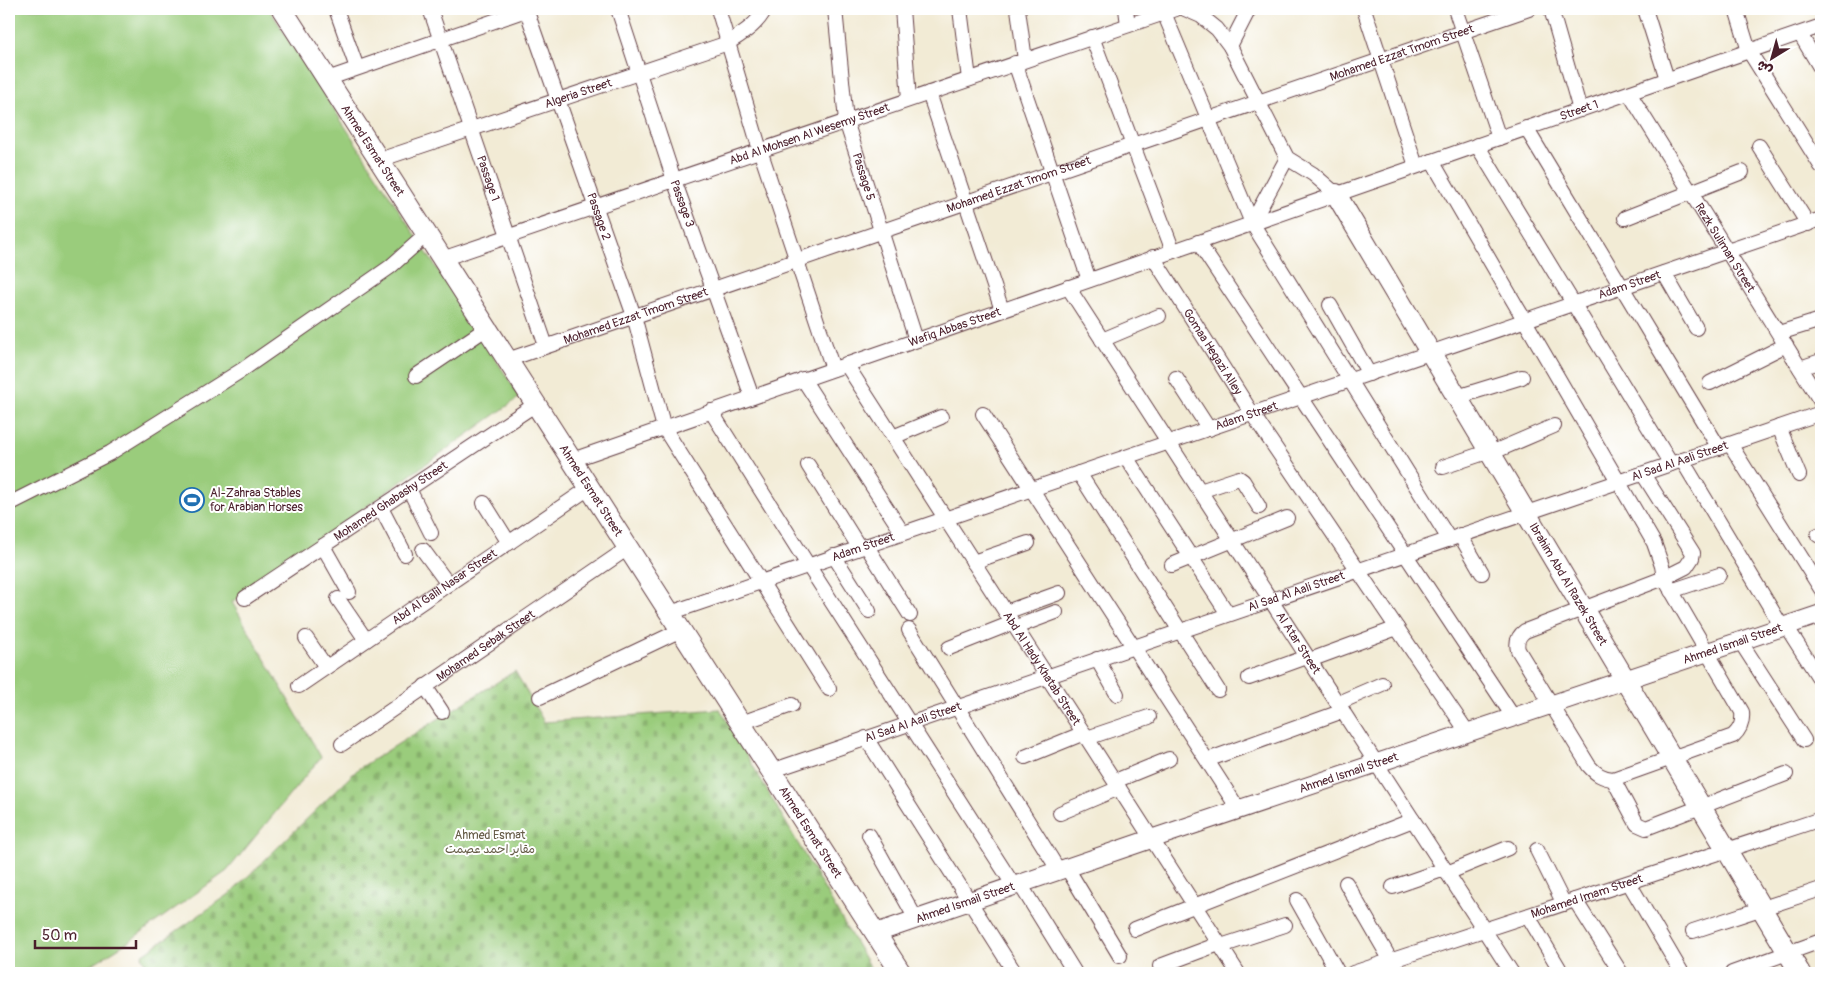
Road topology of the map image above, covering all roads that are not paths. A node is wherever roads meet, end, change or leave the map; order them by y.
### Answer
1 (282, 9) edge
2 (336, 9) edge
3 (430, 9) edge
4 (527, 9) edge
5 (618, 9) edge
6 (718, 9) edge
7 (765, 9) edge
8 (835, 9) edge
9 (902, 9) edge
10 (960, 9) edge
11 (1018, 9) edge
12 (1126, 9) edge
13 (1185, 9) edge
14 (1249, 9) edge
15 (1364, 9) edge
16 (1455, 9) edge
17 (1529, 9) edge
18 (1551, 9) edge
19 (1645, 9) edge
20 (1736, 9) edge
21 (1170, 11) edge
22 (1128, 25) junction
23 (1821, 26) edge
24 (1463, 32) junction
25 (1800, 34) junction
26 (1092, 37) junction
27 (440, 39) junction
28 (728, 42) junction
29 (1230, 46) junction
30 (1749, 51) junction
31 (1381, 60) junction
32 (1020, 62) junction
33 (357, 68) junction
34 (1821, 69) edge
35 (639, 72) junction
36 (326, 78) junction
37 (968, 79) junction
38 (1667, 80) junction
39 (929, 93) junction
40 (1629, 93) junction
41 (558, 99) junction
42 (909, 100) junction
43 (1259, 102) junction
44 (1580, 110) junction
45 (1208, 119) junction
46 (846, 121) junction
47 (471, 128) junction
48 (1526, 128) junction
49 (1499, 138) junction
50 (1133, 145) junction
51 (1477, 145) junction
52 (1759, 146) dead end
53 (760, 150) junction
54 (1287, 158) junction
55 (379, 160) junction
56 (1432, 161) junction
57 (1416, 166) junction
58 (1821, 166) edge
59 (1052, 172) junction
60 (1742, 172) dead end
61 (674, 180) junction
62 (1691, 192) junction
63 (1336, 194) junction
64 (966, 202) junction
65 (595, 206) junction
66 (1625, 218) dead end
67 (1817, 222) edge
68 (1252, 223) junction
69 (882, 231) junction
70 (427, 234) junction
71 (508, 236) junction
72 (1198, 242) junction
73 (1173, 251) junction
74 (1727, 252) junction
75 (1153, 258) junction
76 (442, 259) junction
77 (797, 260) junction
78 (1664, 273) junction
79 (1089, 280) junction
80 (1068, 287) junction
81 (1622, 288) junction
82 (713, 289) junction
83 (1573, 304) junction
84 (1330, 305) dead end
85 (1002, 310) junction
86 (634, 316) junction
87 (1158, 316) dead end
88 (1821, 320) edge
89 (1524, 321) junction
90 (487, 328) junction
91 (1696, 328) dead end
92 (1782, 339) junction
93 (916, 340) junction
94 (1102, 340) junction
95 (546, 346) junction
96 (1431, 353) junction
97 (507, 360) junction
98 (1821, 361) edge
99 (840, 367) junction
100 (1800, 368) junction
101 (1369, 374) junction
102 (416, 376) dead end
103 (1522, 376) dead end
104 (1176, 378) dead end
105 (803, 379) junction
106 (1350, 380) junction
107 (1710, 383) dead end
108 (752, 397) junction
109 (1302, 398) junction
110 (1458, 398) junction
111 (1821, 402) edge
112 (536, 404) junction
113 (711, 411) junction
114 (1821, 413) edge
115 (983, 414) dead end
116 (1253, 415) junction
117 (941, 417) dead end
118 (1554, 426) dead end
119 (664, 428) junction
120 (1779, 428) junction
121 (1209, 429) junction
122 (893, 437) junction
123 (1168, 442) junction
124 (1725, 446) junction
125 (1490, 452) junction
126 (1126, 457) junction
127 (572, 460) junction
128 (1677, 462) junction
129 (808, 465) dead end
130 (1443, 467) dead end
131 (1079, 473) junction
132 (1643, 474) junction
133 (1799, 475) dead end
134 (1618, 482) junction
135 (589, 488) junction
136 (1031, 488) junction
137 (409, 489) junction
138 (1200, 491) junction
139 (484, 503) dead end
140 (9, 504) edge
141 (381, 508) junction
142 (1259, 508) dead end
143 (1526, 513) junction
144 (945, 518) junction
145 (1287, 518) dead end
146 (902, 532) junction
147 (431, 533) dead end
148 (1454, 537) junction
149 (1232, 541) junction
150 (509, 543) junction
151 (1028, 543) dead end
152 (323, 546) junction
153 (863, 546) junction
154 (628, 548) junction
155 (423, 550) dead end
156 (405, 554) dead end
157 (1406, 554) junction
158 (834, 556) junction
159 (1191, 557) junction
160 (973, 562) junction
161 (808, 565) junction
162 (1172, 565) dead end
163 (1358, 570) junction
164 (1482, 573) dead end
165 (1719, 575) dead end
166 (1664, 578) junction
167 (761, 581) junction
168 (448, 584) junction
169 (1821, 589) edge
170 (1671, 591) junction
171 (1059, 593) dead end
172 (245, 598) dead end
173 (1270, 599) junction
174 (1583, 608) junction
175 (869, 611) dead end
176 (1056, 612) dead end
177 (670, 613) junction
178 (1228, 614) junction
179 (1821, 614) edge
180 (910, 615) dead end
181 (1011, 621) junction
182 (1784, 626) junction
183 (1397, 628) junction
184 (681, 630) junction
185 (909, 630) dead end
186 (1180, 631) junction
187 (306, 638) dead end
188 (366, 640) junction
189 (1740, 641) junction
190 (1134, 647) junction
191 (949, 648) dead end
192 (1707, 652) junction
193 (1308, 658) junction
194 (1097, 659) junction
195 (326, 667) junction
196 (1047, 676) junction
197 (1249, 678) dead end
198 (1626, 680) junction
199 (1821, 681) edge
200 (1382, 684) dead end
201 (299, 686) dead end
202 (426, 686) junction
203 (829, 689) dead end
204 (1218, 690) dead end
205 (1117, 694) dead end
206 (540, 697) dead end
207 (1551, 705) junction
208 (792, 706) dead end
209 (958, 707) junction
210 (1340, 707) junction
211 (442, 712) dead end
212 (1149, 717) dead end
213 (1514, 718) junction
214 (741, 723) junction
215 (910, 724) junction
216 (1468, 733) junction
217 (1085, 736) junction
218 (866, 738) junction
219 (1804, 740) dead end
220 (342, 744) dead end
221 (1025, 757) dead end
222 (1672, 758) junction
223 (1169, 759) dead end
224 (1207, 760) junction
225 (1377, 764) junction
226 (772, 771) junction
227 (1786, 774) dead end
228 (1613, 779) junction
229 (1117, 785) junction
230 (1701, 806) junction
231 (1239, 810) junction
232 (1060, 812) dead end
233 (1413, 820) junction
234 (1821, 820) edge
235 (869, 835) dead end
236 (1152, 839) junction
237 (1508, 848) dead end
238 (1537, 850) dead end
239 (1727, 850) junction
240 (1063, 870) junction
241 (1446, 871) junction
242 (1629, 882) junction
243 (1346, 883) dead end
244 (1017, 885) junction
245 (1393, 887) dead end
246 (1821, 890) edge
247 (1297, 900) dead end
248 (969, 901) junction
249 (1570, 902) junction
250 (1194, 905) junction
251 (1762, 908) junction
252 (1528, 916) junction
253 (916, 919) junction
254 (1285, 925) dead end
255 (1135, 929) dead end
256 (1485, 930) junction
257 (1693, 930) dead end
258 (876, 933) junction
259 (1821, 940) edge
260 (1220, 945) junction
261 (1788, 953) junction
262 (1120, 956) dead end
263 (1390, 961) junction
264 (1160, 966) dead end
265 (1559, 968) dead end
266 (901, 973) edge
267 (1015, 973) edge
268 (1075, 973) edge
269 (1238, 973) edge
270 (1338, 973) edge
271 (1353, 973) edge
272 (1398, 973) edge
273 (1512, 973) edge
274 (1621, 973) edge
275 (1682, 973) edge
276 (1732, 973) edge
277 (1800, 973) edge

1 - 36 main road, Ahmed Esmat Street
2 - 33 street
3 - 27 street, Passage 1
4 - 27 street
4 - 41 street, Passage 2
5 - 35 street, Passage 3
6 - 28 street, Abd Al Hady Khatab Street
7 - 28 street, Algeria Street
8 - 46 street, Passage 5
9 - 42 street
10 - 37 street
11 - 32 street
12 - 22 street
13 - 29 street
14 - 29 street
15 - 31 street
16 - 24 street
17 - 24 street, Mohamed Ezzat Tmom Street
18 - 44 street
19 - 38 street
20 - 30 street
21 - 22 street, Abd Al Mohsen Al Wesemy Street
21 - 45 street
22 - 26 street, Abd Al Mohsen Al Wesemy Street
23 - 25 street, Street 1
24 - 31 street, Mohamed Ezzat Tmom Street
24 - 49 street
25 - 30 street, Street 1
25 - 34 street
26 - 32 street, Abd Al Mohsen Al Wesemy Street
26 - 50 street
27 - 33 street
27 - 47 street, Passage 1
28 - 35 street, Algeria Street
28 - 53 street, Abd Al Hady Khatab Street
29 - 43 street
30 - 38 street, Street 1
30 - 58 street
31 - 43 street, Mohamed Ezzat Tmom Street
31 - 57 street
32 - 37 street, Abd Al Mohsen Al Wesemy Street
32 - 59 street
33 - 36 street
35 - 41 street, Algeria Street
35 - 61 street, Passage 3
36 - 55 main road, Ahmed Esmat Street
37 - 39 street, Abd Al Mohsen Al Wesemy Street
38 - 40 street, Street 1
39 - 42 street, Abd Al Mohsen Al Wesemy Street
39 - 64 street
40 - 44 street, Street 1
40 - 62 street, Rezk Suliman Street
41 - 47 street, Algeria Street
41 - 65 street, Passage 2
42 - 46 street, Abd Al Mohsen Al Wesemy Street
43 - 45 street, Mohamed Ezzat Tmom Street
43 - 54 street
44 - 48 street, Street 1
45 - 50 street, Mohamed Ezzat Tmom Street
45 - 68 street
46 - 53 street, Abd Al Mohsen Al Wesemy Street
46 - 69 street, Passage 5
47 - 55 street, Algeria Street
47 - 71 street, Passage 1
48 - 49 street, Street 1
48 - 81 street
49 - 51 street, Street 1
50 - 59 street, Mohamed Ezzat Tmom Street
50 - 73 street
51 - 56 street, Street 1
51 - 83 street
52 - 67 street
53 - 61 street, Abd Al Mohsen Al Wesemy Street
53 - 77 street, Abd Al Hady Khatab Street
54 - 63 street
54 - 68 street
55 - 70 main road, Ahmed Esmat Street
56 - 57 street, Street 1
56 - 89 street
57 - 63 street, Street 1
59 - 64 street, Mohamed Ezzat Tmom Street
59 - 79 street
60 - 62 street
61 - 65 street, Abd Al Mohsen Al Wesemy Street
61 - 82 street, Passage 3
62 - 66 street
62 - 74 street, Rezk Suliman Street
63 - 68 street, Wafiq Abbas Street
63 - 96 main road, Ibrahim Abd Al Razek Street
64 - 69 street, Mohamed Ezzat Tmom Street
64 - 85 street
65 - 71 street, Abd Al Mohsen Al Wesemy Street
65 - 86 street, Passage 2
67 - 74 street, Adam Street
68 - 72 street, Wafiq Abbas Street
68 - 106 street
69 - 77 street, Mohamed Ezzat Tmom Street
69 - 93 street, Passage 5
70 - 76 main road, Ahmed Esmat Street
70 - 140 street
71 - 76 street, Abd Al Mohsen Al Wesemy Street
71 - 95 street, Passage 1
72 - 73 street, Wafiq Abbas Street
72 - 109 street
73 - 75 street, Wafiq Abbas Street
74 - 78 street, Adam Street
74 - 92 street, Rezk Suliman Street
75 - 79 street, Wafiq Abbas Street
75 - 116 street, Gomaa Hegazi Alley
76 - 90 main road, Ahmed Esmat Street
77 - 82 street, Mohamed Ezzat Tmom Street
77 - 99 street, Abd Al Hady Khatab Street
78 - 81 street, Adam Street
78 - 91 street
79 - 80 street, Wafiq Abbas Street
80 - 85 street, Wafiq Abbas Street
80 - 94 street, Al Atar Street
81 - 83 street, Adam Street
81 - 124 street
82 - 86 street, Mohamed Ezzat Tmom Street
82 - 108 street, Passage 3
83 - 89 street, Adam Street
83 - 128 street
84 - 101 street
85 - 93 street, Wafiq Abbas Street
86 - 95 street, Mohamed Ezzat Tmom Street
86 - 119 street, Passage 2
87 - 94 street
88 - 92 street
89 - 96 street, Adam Street
89 - 134 street
90 - 97 main road, Ahmed Esmat Street
90 - 102 street
92 - 100 street, Rezk Suliman Street
92 - 107 street
93 - 99 street, Wafiq Abbas Street
94 - 123 street, Al Atar Street
95 - 97 street, Mohamed Ezzat Tmom Street
96 - 101 street, Adam Street
96 - 110 main road, Ibrahim Abd Al Razek Street
97 - 112 main road, Ahmed Esmat Street
98 - 100 street
99 - 105 street, Wafiq Abbas Street
99 - 122 street, Abd Al Hady Khatab Street
100 - 111 street, Rezk Suliman Street
101 - 106 street, Adam Street
103 - 110 street
104 - 121 street
105 - 108 street, Wafiq Abbas Street
105 - 146 street
106 - 109 street, Adam Street
106 - 148 street
108 - 113 street, Wafiq Abbas Street
109 - 116 street, Adam Street
109 - 157 street
110 - 125 main road, Ibrahim Abd Al Razek Street
112 - 127 main road, Ahmed Esmat Street
112 - 137 street, Mohamed Ghabashy Street
113 - 119 street, Wafiq Abbas Street
113 - 161 street
114 - 120 street, Al Sad Al Aali Street
115 - 136 street
116 - 121 street, Adam Street
116 - 163 street, Gomaa Hegazi Alley
117 - 122 street
118 - 125 street
119 - 127 street, Wafiq Abbas Street
119 - 167 street, Passage 2
120 - 124 street, Al Sad Al Aali Street
120 - 133 street
121 - 123 street, Adam Street
122 - 144 street, Abd Al Hady Khatab Street
123 - 126 street, Adam Street
123 - 138 street, Al Atar Street
124 - 128 street, Al Sad Al Aali Street
124 - 169 street
125 - 130 street
125 - 143 main road, Ibrahim Abd Al Razek Street
126 - 131 street, Adam Street
126 - 159 street
127 - 135 main road, Ahmed Esmat Street
128 - 132 street, Al Sad Al Aali Street
128 - 182 street
129 - 153 street
131 - 136 street, Adam Street
131 - 186 street
132 - 134 street, Al Sad Al Aali Street
132 - 166 street
134 - 143 street, Al Sad Al Aali Street
134 - 166 street
135 - 150 street, Abd Al Galil Nasar Street
135 - 154 main road, Ahmed Esmat Street
136 - 144 street, Adam Street
136 - 190 street
137 - 141 street, Mohamed Ghabashy Street
137 - 147 street
138 - 142 street
138 - 149 street, Al Atar Street
139 - 150 street
141 - 152 street, Mohamed Ghabashy Street
141 - 156 street
143 - 148 street, Al Sad Al Aali Street
143 - 174 main road, Ibrahim Abd Al Razek Street
144 - 146 street, Adam Street
144 - 160 street, Abd Al Hady Khatab Street
145 - 149 street
146 - 153 street, Adam Street
148 - 157 street, Al Sad Al Aali Street
148 - 164 street
149 - 159 street
149 - 173 street, Al Atar Street
150 - 168 street, Abd Al Galil Nasar Street
151 - 160 street
152 - 172 street, Mohamed Ghabashy Street
152 - 188 street
153 - 158 street, Adam Street
153 - 180 street
154 - 177 main road, Ahmed Esmat Street
154 - 202 street, Mohamed Sebak Street
155 - 168 street
157 - 163 street, Al Sad Al Aali Street
157 - 213 street
158 - 161 street, Adam Street
158 - 175 street
159 - 162 street
159 - 178 street
160 - 181 street, Abd Al Hady Khatab Street
161 - 167 street, Adam Street
161 - 215 street
163 - 173 street, Al Sad Al Aali Street
163 - 183 street, Gomaa Hegazi Alley
165 - 170 street
166 - 170 street
166 - 174 street
167 - 177 street, Adam Street
167 - 203 street, Passage 2
168 - 188 street, Abd Al Galil Nasar Street
170 - 192 street
171 - 181 street
173 - 178 street, Al Sad Al Aali Street
173 - 193 street, Al Atar Street
174 - 198 main road, Ibrahim Abd Al Razek Street
174 - 207 street
176 - 181 street
177 - 184 main road, Ahmed Esmat Street
178 - 186 street, Al Sad Al Aali Street
179 - 182 street, Ahmed Ismail Street
181 - 191 street
181 - 196 street, Abd Al Hady Khatab Street
182 - 189 street, Ahmed Ismail Street
182 - 199 street
183 - 193 street
183 - 216 street, Gomaa Hegazi Alley
184 - 206 street
184 - 214 main road, Ahmed Esmat Street
185 - 209 street
186 - 190 street, Al Sad Al Aali Street
186 - 204 street
187 - 195 street
188 - 195 street, Abd Al Galil Nasar Street
189 - 192 street, Ahmed Ismail Street
189 - 219 street
190 - 194 street, Al Sad Al Aali Street
190 - 224 street
192 - 198 street, Ahmed Ismail Street
192 - 222 street
193 - 197 street
193 - 210 street, Al Atar Street
194 - 196 street, Al Sad Al Aali Street
194 - 205 street
195 - 201 street, Abd Al Galil Nasar Street
196 - 209 street, Al Sad Al Aali Street
196 - 217 street, Abd Al Hady Khatab Street
198 - 207 street, Ahmed Ismail Street
198 - 222 main road, Ibrahim Abd Al Razek Street
200 - 210 street
202 - 211 street
202 - 220 street, Mohamed Sebak Street
207 - 213 street, Ahmed Ismail Street
207 - 228 street
208 - 214 street
209 - 215 street, Al Sad Al Aali Street
209 - 240 street
210 - 224 street
210 - 225 street, Al Atar Street
212 - 217 street
213 - 216 street, Ahmed Ismail Street
214 - 226 main road, Ahmed Esmat Street
215 - 218 street, Al Sad Al Aali Street
215 - 244 street
216 - 225 street, Ahmed Ismail Street
217 - 221 street
217 - 229 street, Abd Al Hady Khatab Street
218 - 226 street, Al Sad Al Aali Street
218 - 248 street
222 - 228 street
222 - 230 main road, Ibrahim Abd Al Razek Street
223 - 229 street
224 - 231 street
225 - 231 street, Ahmed Ismail Street
225 - 233 street, Al Atar Street
226 - 258 main road, Ahmed Esmat Street
227 - 230 street
228 - 230 street
229 - 232 street
229 - 236 street, Abd Al Hady Khatab Street
230 - 239 main road, Ibrahim Abd Al Razek Street
231 - 236 street, Ahmed Ismail Street
233 - 241 street, Al Atar Street
233 - 250 street
234 - 239 street, Mohamed Imam Street
235 - 253 street
236 - 240 street, Ahmed Ismail Street
236 - 250 street, Abd Al Hady Khatab Street
237 - 241 street
238 - 249 street
239 - 242 street, Mohamed Imam Street
239 - 251 main road, Ibrahim Abd Al Razek Street
240 - 244 street, Ahmed Ismail Street
240 - 262 street
241 - 245 street
241 - 256 street, Al Atar Street
242 - 249 street, Mohamed Imam Street
242 - 275 street
243 - 263 street
244 - 248 street, Ahmed Ismail Street
244 - 268 street
246 - 251 street
247 - 270 street
248 - 253 street, Ahmed Ismail Street
248 - 267 street
249 - 252 street, Mohamed Imam Street
249 - 274 street
250 - 255 street
250 - 260 street, Abd Al Hady Khatab Street
251 - 257 street
251 - 261 main road, Ibrahim Abd Al Razek Street
252 - 256 street, Mohamed Imam Street
252 - 265 street
253 - 258 street, Ahmed Ismail Street
254 - 260 street
256 - 263 street, Mohamed Imam Street
256 - 273 street, Al Atar Street
258 - 266 main road, Ahmed Esmat Street
259 - 261 street
260 - 264 street
260 - 269 street, Abd Al Hady Khatab Street
261 - 276 street
261 - 277 main road, Ibrahim Abd Al Razek Street
263 - 271 street, Mohamed Imam Street
263 - 272 street

